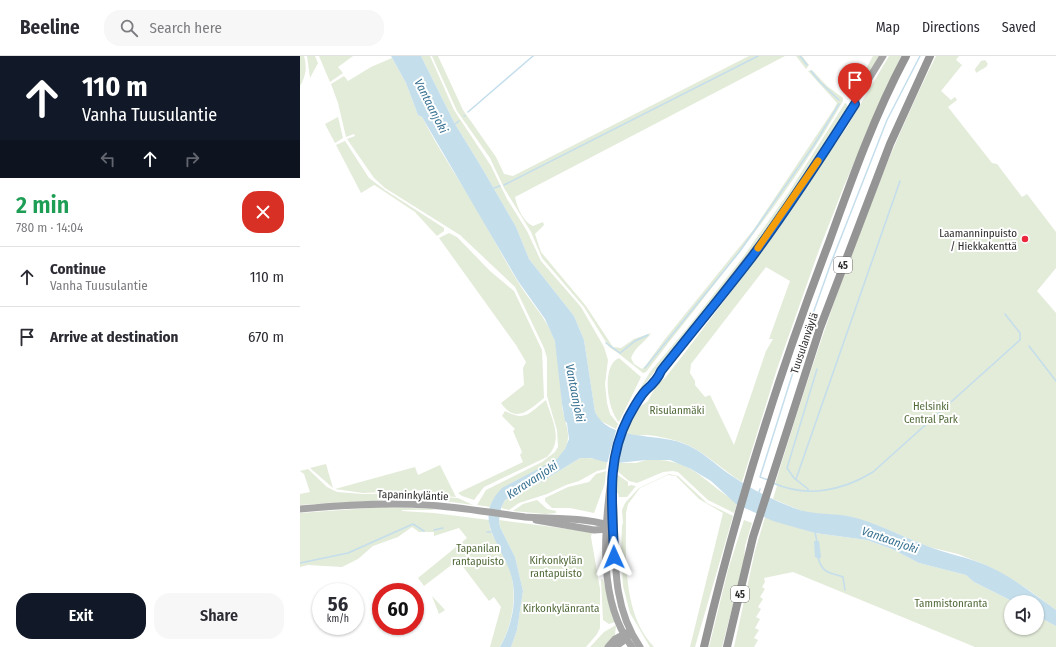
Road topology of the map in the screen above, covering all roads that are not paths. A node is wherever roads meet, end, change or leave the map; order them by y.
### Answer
1 (884, 56) edge
2 (906, 56) edge
3 (930, 56) edge
4 (611, 480) junction
5 (300, 509) edge
6 (607, 527) junction
7 (614, 528) junction
8 (718, 591) junction
9 (627, 635) junction
10 (728, 644) edge
11 (608, 647) edge
12 (615, 647) edge
13 (632, 647) edge
14 (640, 647) edge
15 (698, 647) edge
16 (704, 647) edge

1 - 4 main road
2 - 8 highway, Tuusulanväylä / 45
3 - 10 highway, Tuusulanväylä / 45
4 - 6 main road
4 - 7 main road
5 - 6 main road, Tapaninkyläntie
6 - 7 main road, Tapaninkyläntie
6 - 9 main road
7 - 9 main road
8 - 15 highway
8 - 16 highway, Tuusulanväylä / 45
9 - 11 main road
9 - 12 main road
9 - 13 main road
9 - 14 main road

